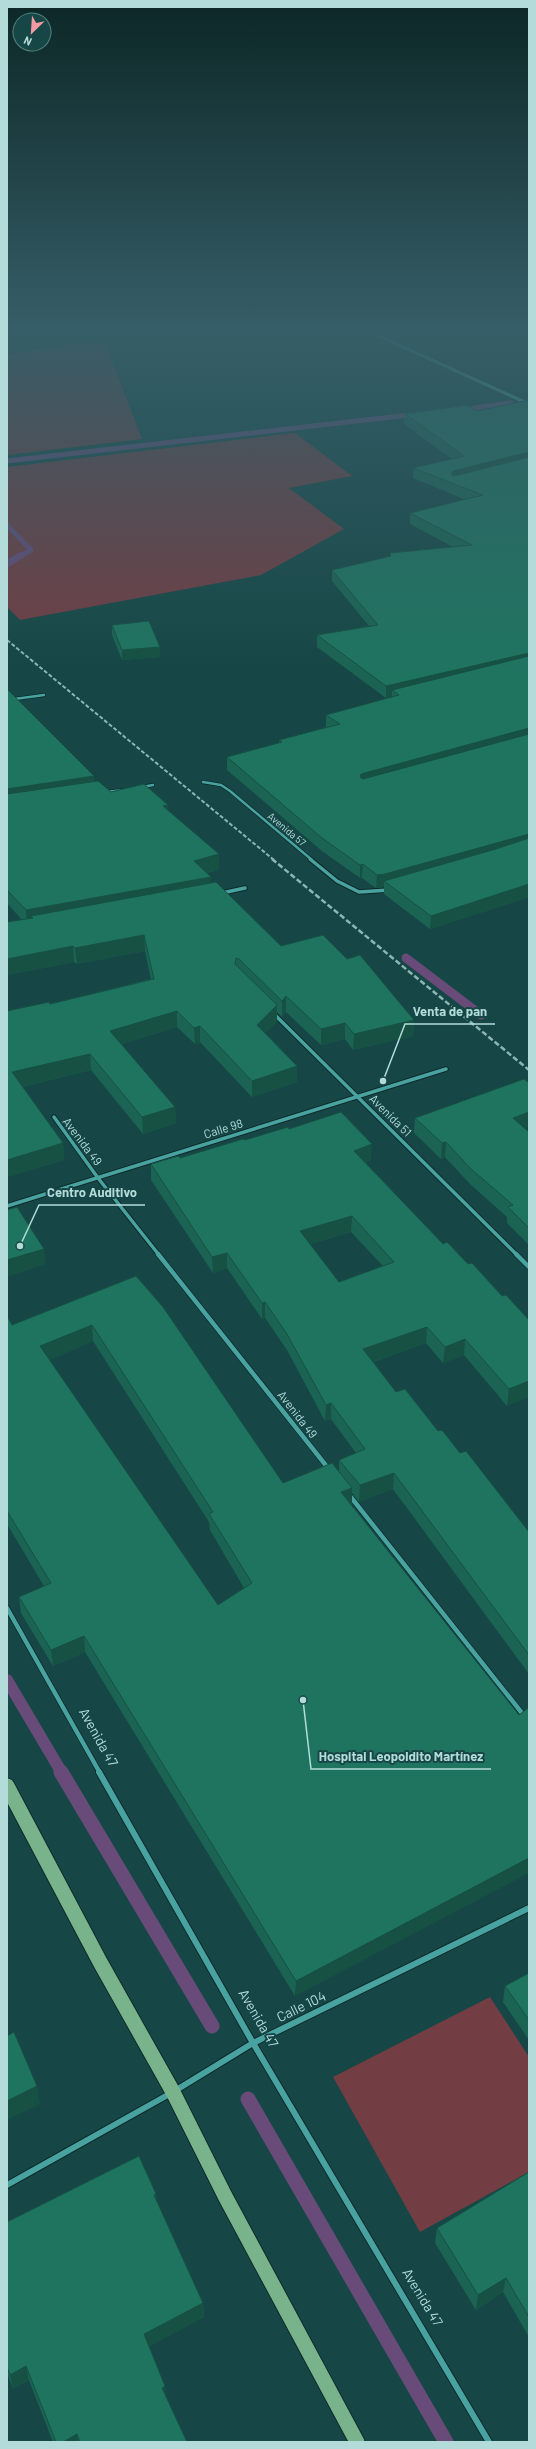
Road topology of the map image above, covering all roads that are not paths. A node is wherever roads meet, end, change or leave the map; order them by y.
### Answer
1 (44, 695) dead end
2 (7, 700) edge
3 (203, 782) dead end
4 (152, 785) dead end
5 (137, 788) edge
6 (130, 789) edge
7 (99, 793) edge
8 (245, 888) dead end
9 (392, 889) edge
10 (214, 895) edge
11 (270, 1010) edge
12 (446, 1068) dead end
13 (358, 1096) junction
14 (54, 1118) dead end
15 (98, 1178) junction
16 (7, 1206) edge
17 (529, 1267) edge
18 (331, 1472) edge
19 (346, 1491) edge
20 (7, 1608) edge
21 (529, 1722) edge
22 (7, 1786) edge
23 (529, 1908) edge
24 (253, 2043) junction
25 (173, 2092) junction
26 (7, 2185) edge
27 (357, 2442) edge
28 (489, 2442) edge

1 - 2 street
3 - 9 street, Avenida 57
4 - 5 street
6 - 7 street
8 - 10 street
11 - 13 street, Avenida 51
12 - 13 street, Calle 98
13 - 15 street, Calle 98
13 - 17 street, Avenida 51
14 - 15 street, Avenida 49
15 - 16 street, Calle 98
15 - 18 street, Avenida 49
19 - 21 street
20 - 24 street, Avenida 47
22 - 25 main road
23 - 24 street, Calle 104
24 - 25 street, Calle 104
24 - 28 street, Avenida 47
25 - 26 street, Calle 104
25 - 27 main road

